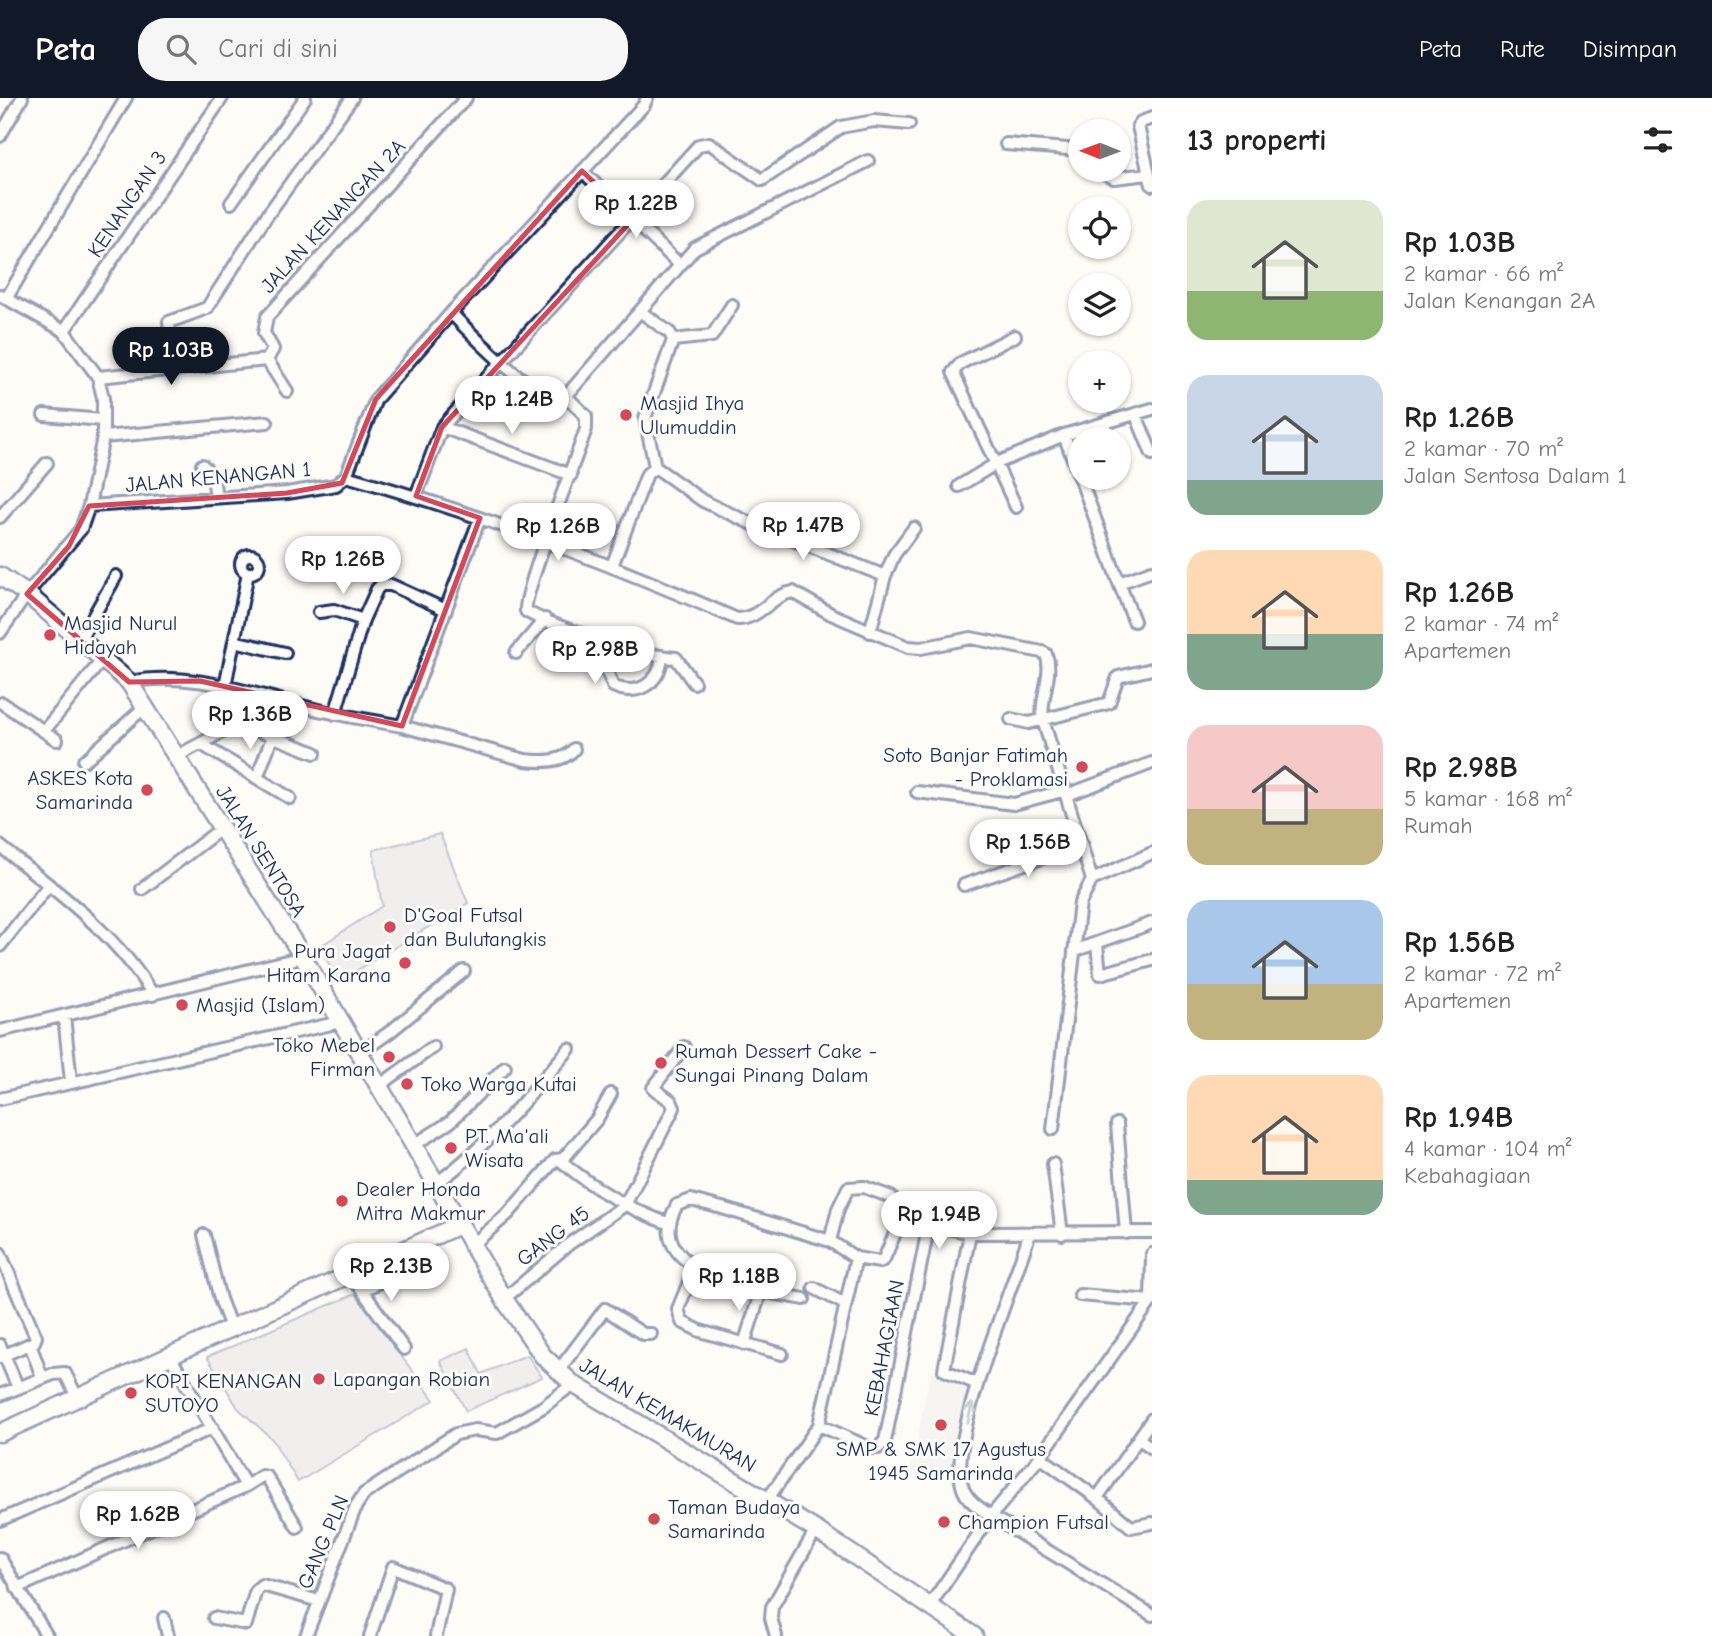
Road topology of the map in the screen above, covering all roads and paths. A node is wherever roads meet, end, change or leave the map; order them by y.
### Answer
1 (22, 98) edge
2 (127, 98) edge
3 (222, 98) edge
4 (305, 98) edge
5 (352, 98) edge
6 (466, 98) edge
7 (646, 102) edge
8 (1146, 120) edge
9 (909, 124) dead end
10 (0, 136) edge
11 (1006, 145) dead end
12 (1068, 149) edge
13 (868, 162) dead end
14 (582, 171) junction
15 (1131, 179) edge
16 (1151, 180) edge
17 (231, 202) dead end
18 (633, 219) junction
19 (679, 264) junction
20 (3, 297) edge
21 (732, 305) dead end
22 (641, 312) junction
23 (451, 313) junction
24 (64, 331) junction
25 (1015, 336) dead end
26 (673, 340) junction
27 (267, 360) junction
28 (502, 362) junction
29 (174, 371) junction
30 (97, 377) junction
31 (287, 391) dead end
32 (566, 396) junction
33 (1152, 409) edge
34 (44, 415) dead end
35 (1136, 415) junction
36 (103, 420) junction
37 (267, 422) dead end
38 (442, 427) junction
39 (1064, 435) junction
40 (103, 437) junction
41 (1068, 446) edge
42 (1152, 454) edge
43 (47, 463) dead end
44 (997, 463) junction
45 (202, 465) dead end
46 (655, 467) junction
47 (571, 475) junction
48 (346, 476) junction
49 (958, 486) dead end
50 (1084, 490) edge
51 (416, 496) junction
52 (216, 498) junction
53 (89, 506) junction
54 (1016, 507) dead end
55 (0, 517) edge
56 (480, 518) junction
57 (914, 528) dead end
58 (547, 542) junction
59 (612, 566) junction
60 (1152, 571) edge
61 (248, 573) dead end
62 (0, 576) edge
63 (116, 576) dead end
64 (885, 576) junction
65 (1120, 585) junction
66 (27, 594) junction
67 (446, 610) junction
68 (319, 612) dead end
69 (545, 619) junction
70 (363, 620) junction
71 (1134, 621) dead end
72 (870, 632) junction
73 (0, 633) edge
74 (80, 640) junction
75 (234, 641) junction
76 (614, 644) junction
77 (285, 653) dead end
78 (516, 653) dead end
79 (662, 658) junction
80 (103, 659) junction
81 (1152, 669) edge
82 (129, 682) junction
83 (694, 683) dead end
84 (225, 686) junction
85 (2, 703) dead end
86 (146, 706) junction
87 (335, 714) junction
88 (1011, 719) dead end
89 (1043, 720) junction
90 (402, 726) junction
91 (44, 732) junction
92 (273, 735) junction
93 (57, 740) dead end
94 (201, 744) junction
95 (574, 748) dead end
96 (316, 753) dead end
97 (177, 756) junction
98 (84, 761) dead end
99 (1152, 763) edge
100 (257, 778) junction
101 (917, 792) dead end
102 (1066, 792) junction
103 (290, 798) dead end
104 (222, 828) junction
105 (1083, 844) junction
106 (0, 846) edge
107 (1152, 853) edge
108 (1092, 880) junction
109 (964, 884) dead end
110 (48, 886) junction
111 (142, 889) dead end
112 (1152, 923) edge
113 (1097, 944) junction
114 (0, 946) edge
115 (1074, 951) junction
116 (303, 957) junction
117 (1152, 960) edge
118 (464, 971) dead end
119 (153, 995) junction
120 (64, 1016) junction
121 (340, 1022) junction
122 (0, 1031) edge
123 (433, 1047) dead end
124 (684, 1047) dead end
125 (569, 1049) dead end
126 (359, 1054) junction
127 (505, 1068) dead end
128 (71, 1081) junction
129 (379, 1086) junction
130 (611, 1094) dead end
131 (0, 1099) edge
132 (1117, 1124) dead end
133 (1053, 1129) dead end
134 (414, 1145) junction
135 (561, 1161) junction
136 (1053, 1164) dead end
137 (437, 1183) junction
138 (891, 1197) dead end
139 (625, 1205) junction
140 (912, 1220) dead end
141 (670, 1224) junction
142 (929, 1224) junction
143 (459, 1225) junction
144 (895, 1231) dead end
145 (1152, 1232) edge
146 (970, 1233) junction
147 (1126, 1233) junction
148 (1062, 1234) junction
149 (204, 1235) dead end
150 (1029, 1235) junction
151 (830, 1241) junction
152 (471, 1245) junction
153 (0, 1253) edge
154 (1152, 1254) edge
155 (435, 1257) dead end
156 (856, 1258) junction
157 (695, 1267) junction
158 (4, 1271) edge
159 (352, 1276) junction
160 (814, 1288) dead end
161 (363, 1290) junction
162 (761, 1291) junction
163 (1080, 1295) dead end
164 (504, 1299) junction
165 (804, 1299) dead end
166 (1151, 1301) edge
167 (845, 1304) junction
168 (232, 1331) junction
169 (650, 1334) dead end
170 (30, 1344) junction
171 (744, 1344) junction
172 (404, 1349) dead end
173 (1, 1352) edge
174 (782, 1354) dead end
175 (171, 1358) junction
176 (558, 1371) junction
177 (42, 1377) junction
178 (573, 1384) junction
179 (977, 1384) junction
180 (18, 1388) junction
181 (0, 1395) edge
182 (78, 1399) junction
183 (1152, 1419) edge
184 (819, 1425) junction
185 (213, 1428) junction
186 (0, 1433) edge
187 (1139, 1439) junction
188 (1152, 1448) edge
189 (1040, 1457) junction
190 (246, 1486) junction
191 (1097, 1498) junction
192 (767, 1500) junction
193 (991, 1516) junction
194 (0, 1520) edge
195 (1152, 1523) edge
196 (297, 1527) dead end
197 (817, 1530) junction
198 (0, 1558) edge
199 (17, 1588) junction
200 (319, 1601) junction
201 (928, 1608) junction
202 (1152, 1615) edge
203 (164, 1618) dead end
204 (214, 1618) dead end
205 (246, 1624) junction
206 (310, 1635) edge
207 (47, 1636) edge
208 (168, 1636) edge
209 (244, 1636) edge
210 (370, 1636) edge
211 (436, 1636) edge
212 (776, 1636) edge
213 (974, 1636) edge

1 - 10 street
2 - 20 street
3 - 24 street, KENANGAN 3
4 - 17 street
5 - 29 street, JALAN KENANGAN 2A
6 - 27 street, JALAN KENANGAN 2A
7 - 14 street
8 - 16 street
9 - 18 street
11 - 12 street
13 - 19 street
14 - 18 street
14 - 23 street
15 - 16 street
18 - 19 street
18 - 28 street
19 - 22 street
20 - 24 street
21 - 26 street
22 - 26 street
22 - 32 street
23 - 28 street
23 - 48 street
24 - 30 street
25 - 44 street
26 - 46 street
27 - 29 street
27 - 31 street
28 - 32 street
28 - 38 street
29 - 30 street
30 - 36 street
32 - 47 street
33 - 35 street
34 - 36 street
35 - 39 street
35 - 42 street
36 - 40 street
37 - 40 street
38 - 47 street
38 - 51 street
39 - 41 street
39 - 44 street
40 - 53 street
43 - 55 street
44 - 49 street
44 - 54 street
45 - 52 street
46 - 59 street
46 - 64 street
47 - 58 street
48 - 51 street
48 - 52 street, JALAN KENANGAN 1
50 - 65 street
51 - 56 street
52 - 53 street, JALAN KENANGAN 1
53 - 66 street
56 - 58 street
56 - 67 street
57 - 64 street
58 - 59 street
58 - 69 street
59 - 72 street
60 - 65 street
61 - 75 street
62 - 66 street, JALAN SENTOSA
63 - 74 street
64 - 72 street
65 - 71 street
66 - 73 street
66 - 74 street, JALAN SENTOSA
67 - 70 street
67 - 90 street
68 - 70 street
69 - 76 street
69 - 78 street
70 - 87 street
72 - 89 street
74 - 80 street, JALAN SENTOSA
75 - 77 street
75 - 84 street
76 - 79 street
76 - 79 street
79 - 83 street
80 - 82 street, JALAN SENTOSA
80 - 91 street
81 - 89 street
82 - 84 street
82 - 86 street, JALAN SENTOSA
84 - 87 street
85 - 91 street
86 - 97 street, JALAN SENTOSA
86 - 98 street
87 - 90 street
88 - 89 street
89 - 102 street
90 - 95 street
91 - 93 street
92 - 94 street
92 - 96 street
92 - 100 street
94 - 97 street
94 - 100 street
97 - 104 street, JALAN SENTOSA
99 - 102 street
100 - 103 street
101 - 102 street
102 - 105 street
104 - 111 street
104 - 116 street, JALAN SENTOSA
105 - 108 street
105 - 109 street
106 - 110 street
107 - 108 street
108 - 115 street
110 - 114 street
110 - 119 street
112 - 113 street
113 - 115 street
113 - 117 street
115 - 133 street
116 - 119 street
116 - 121 street, JALAN SENTOSA
118 - 126 street
119 - 120 street
120 - 122 street
120 - 128 street
121 - 126 street, JALAN SENTOSA
121 - 128 street
123 - 129 street
124 - 139 street
125 - 137 street
126 - 129 street, JALAN SENTOSA
127 - 134 street
128 - 131 street
129 - 134 street, JALAN SENTOSA
130 - 135 street
132 - 147 street
134 - 137 street, JALAN SENTOSA
135 - 139 street
135 - 152 street
136 - 148 street
137 - 143 street, JALAN SENTOSA
138 - 151 street
139 - 141 street
139 - 164 street, GANG 45
140 - 142 street
141 - 151 street
141 - 157 street
142 - 146 street
142 - 184 street, KEBAHAGIAAN
143 - 152 street, JALAN KEMAKMURAN
143 - 159 street
144 - 156 street
145 - 147 street
146 - 150 street
146 - 179 street
147 - 148 street
148 - 150 street
149 - 168 street
150 - 179 street
151 - 156 street
152 - 164 street, JALAN KEMAKMURAN
153 - 158 street
154 - 166 street
155 - 161 street
156 - 167 street
157 - 162 street
157 - 171 street
158 - 170 street
159 - 161 street
159 - 168 street
160 - 167 street
161 - 172 street
162 - 165 street
162 - 171 street
163 - 166 street
164 - 176 street, JALAN KEMAKMURAN
166 - 189 street
167 - 184 street
168 - 175 street
169 - 176 street
170 - 173 street
170 - 177 street
171 - 174 street
173 - 180 street
175 - 182 street
175 - 185 street
176 - 178 street, JALAN KEMAKMURAN
177 - 180 street
177 - 182 street
178 - 192 street, JALAN KEMAKMURAN
178 - 200 street, GANG PLN
193 -> 179 street
180 - 181 street
182 - 186 street
183 - 187 street
184 - 192 street
185 - 190 street
185 - 194 street
187 - 188 street
187 - 191 street
189 - 191 street
189 - 193 street
190 - 196 street
190 - 199 street
191 - 195 street
192 - 197 street, JALAN KEMAKMURAN
193 - 201 street
193 - 202 street
197 - 201 street, JALAN KEMAKMURAN
197 - 212 street
198 - 199 street
199 - 207 street
200 - 205 street
200 - 206 street, GANG PLN
201 - 213 street, JALAN KEMAKMURAN
203 - 208 street
204 - 205 street
205 - 209 street
210 - 211 street

